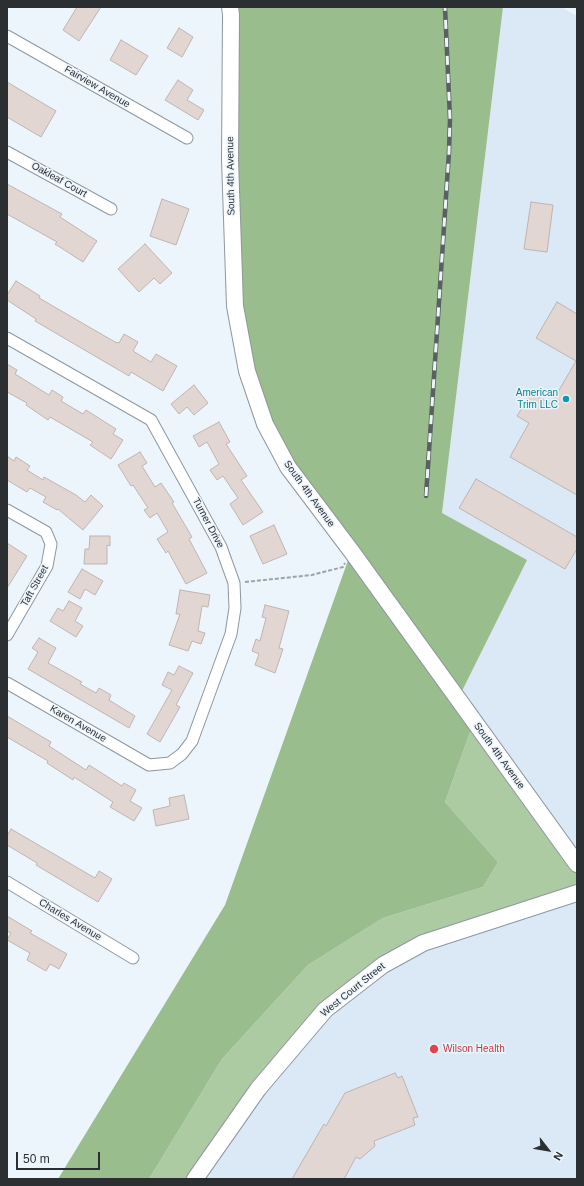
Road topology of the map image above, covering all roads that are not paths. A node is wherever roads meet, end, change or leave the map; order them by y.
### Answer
1 (230, 7) edge
2 (7, 36) edge
3 (187, 138) dead end
4 (7, 152) edge
5 (111, 209) dead end
6 (7, 338) edge
7 (7, 510) edge
8 (7, 635) edge
9 (7, 683) edge
10 (149, 765) joint
11 (577, 864) edge
12 (7, 882) edge
13 (577, 892) edge
14 (133, 958) dead end
15 (195, 1179) edge

1 - 11 street, South 4th Avenue
2 - 3 street, Fairview Avenue
4 - 5 street, Oakleaf Court
6 - 10 street, Turner Drive
7 - 8 street, Taft Street
9 - 10 street, Karen Avenue
12 - 14 street, Charles Avenue
13 - 15 street, West Court Street

